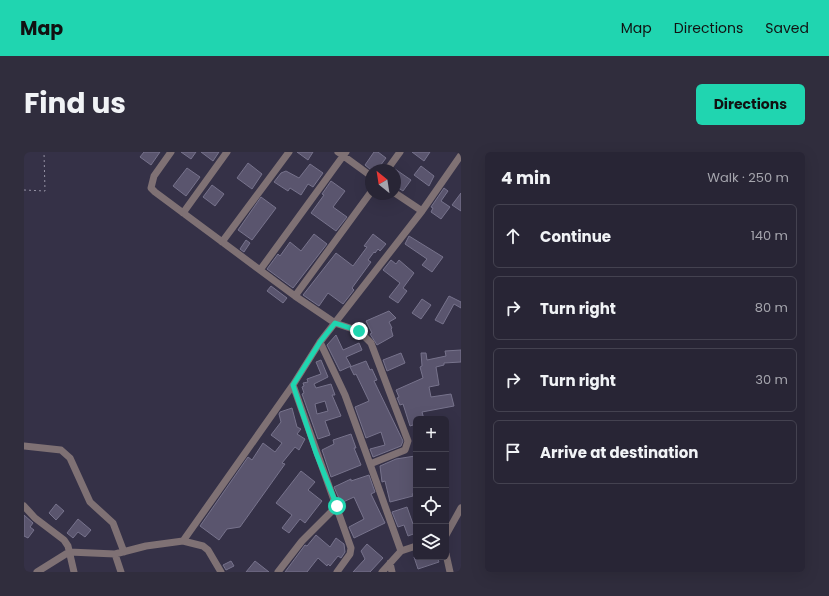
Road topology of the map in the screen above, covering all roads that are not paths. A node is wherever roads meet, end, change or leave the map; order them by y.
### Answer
1 (171, 152) edge
2 (227, 152) edge
3 (289, 152) edge
4 (400, 152) edge
5 (343, 153) edge
6 (461, 155) edge
7 (391, 164) edge
8 (365, 171) edge
9 (401, 197) edge
10 (365, 200) edge
11 (422, 211) junction
12 (183, 213) junction
13 (222, 242) junction
14 (260, 270) junction
15 (295, 296) junction
16 (335, 323) junction
17 (320, 342) junction
18 (293, 385) junction
19 (24, 446) edge
20 (370, 464) junction
21 (24, 506) edge
22 (337, 506) junction
23 (461, 508) edge
24 (459, 516) edge
25 (449, 530) edge
26 (183, 541) junction
27 (413, 547) edge
28 (401, 551) junction
29 (69, 552) junction
30 (124, 552) junction
31 (116, 554) junction
32 (447, 560) edge
33 (390, 564) junction
34 (37, 572) edge
35 (74, 572) edge
36 (121, 572) edge
37 (221, 572) edge
38 (278, 572) edge
39 (337, 572) edge
40 (382, 572) edge
41 (392, 572) edge
42 (450, 572) edge

1 - 12 street
2 - 12 street
3 - 13 street
4 - 7 street
5 - 8 street
5 - 14 street
6 - 11 street
9 - 11 street
10 - 15 street
11 - 16 street
12 - 13 street
13 - 14 street
14 - 15 street
15 - 16 street
16 - 17 street
16 - 20 street
17 - 18 street
17 - 20 street
18 - 22 street
18 - 26 street
19 - 30 street
20 - 28 street
21 - 29 street
22 - 38 street
22 - 39 street
23 - 24 street
24 - 25 street
26 - 30 street
26 - 37 street
27 - 28 street
28 - 33 street
29 - 31 street
29 - 34 street
29 - 35 street
30 - 31 street
31 - 36 street
32 - 42 street
33 - 40 street
33 - 41 street

